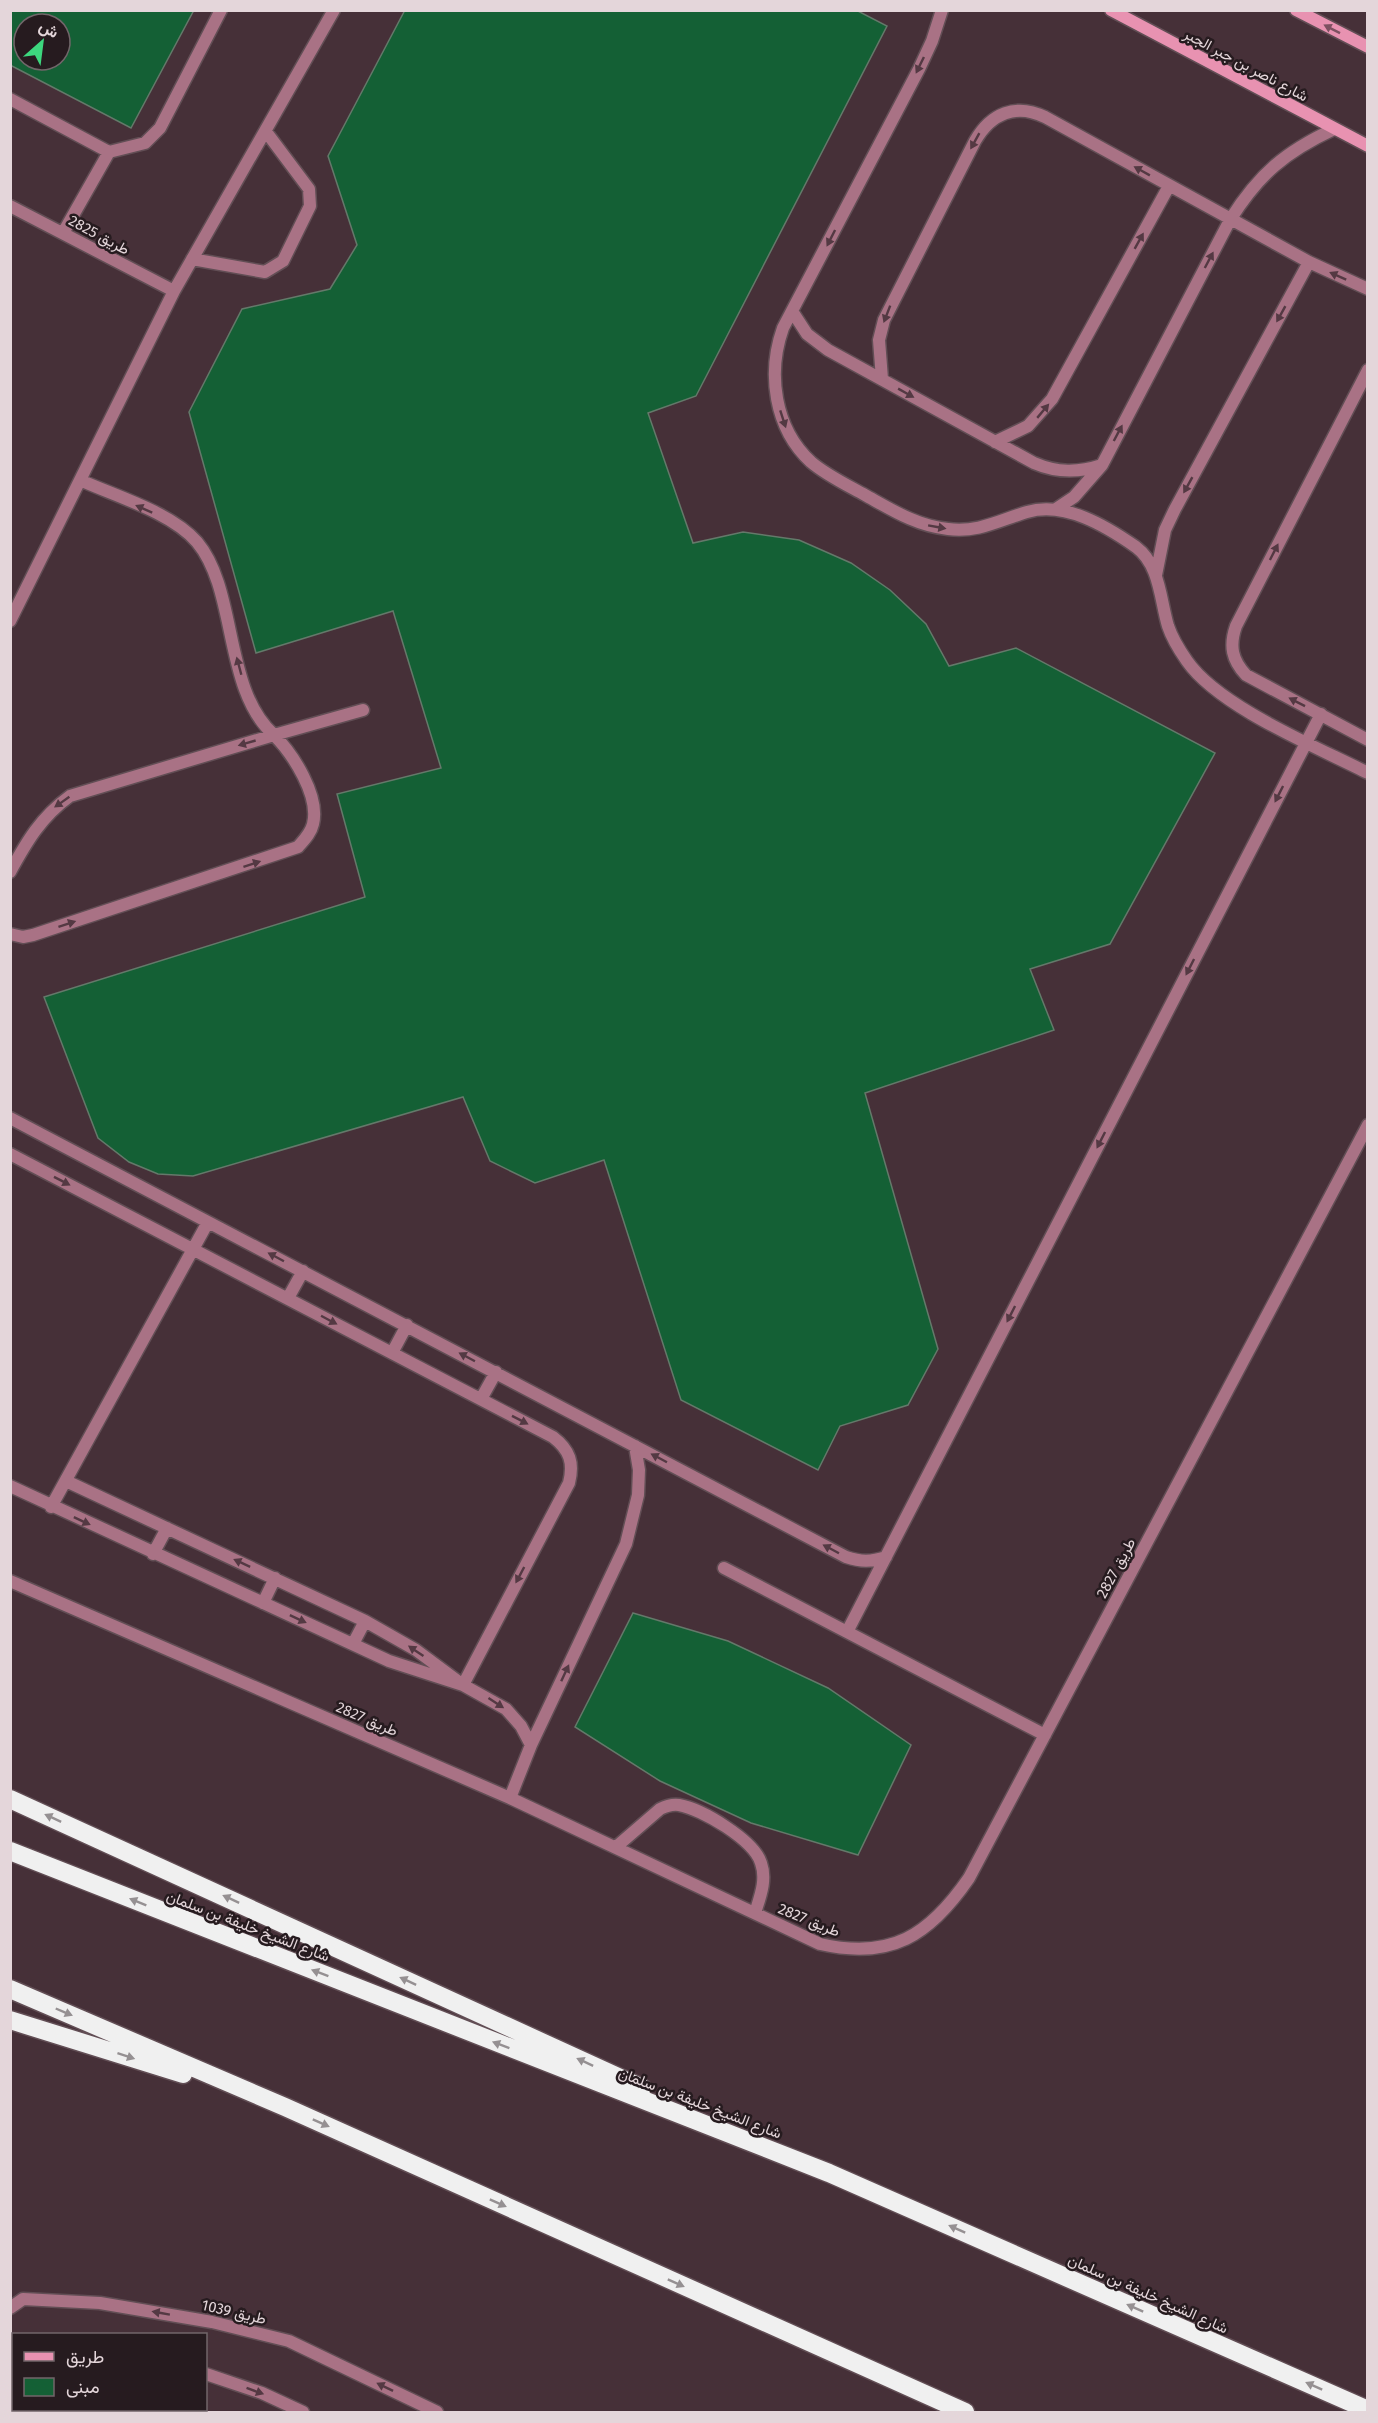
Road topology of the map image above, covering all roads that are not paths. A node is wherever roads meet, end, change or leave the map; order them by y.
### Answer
1 (221, 10) edge
2 (334, 10) edge
3 (942, 10) edge
4 (1111, 10) edge
5 (1296, 10) edge
6 (1368, 47) edge
7 (10, 99) edge
8 (1334, 129) junction
9 (267, 133) junction
10 (1368, 146) edge
11 (109, 152) junction
12 (1169, 186) junction
13 (10, 206) edge
14 (1230, 220) junction
15 (63, 233) junction
16 (192, 259) junction
17 (1309, 262) junction
18 (1368, 289) edge
19 (174, 291) junction
20 (792, 311) junction
21 (1368, 370) edge
22 (882, 379) junction
23 (995, 442) junction
24 (1102, 465) junction
25 (80, 480) junction
26 (1056, 509) junction
27 (1156, 576) junction
28 (10, 621) edge
29 (363, 710) dead end
30 (1321, 714) junction
31 (274, 735) junction
32 (1368, 740) edge
33 (1306, 742) junction
34 (1368, 773) edge
35 (10, 872) edge
36 (10, 934) edge
37 (10, 1118) edge
38 (1368, 1125) edge
39 (10, 1154) edge
40 (208, 1222) junction
41 (193, 1250) junction
42 (303, 1271) junction
43 (288, 1298) junction
44 (407, 1326) junction
45 (392, 1353) junction
46 (496, 1372) junction
47 (481, 1399) junction
48 (635, 1446) junction
49 (66, 1481) junction
50 (10, 1486) edge
51 (51, 1507) junction
52 (167, 1528) junction
53 (153, 1554) junction
54 (886, 1557) junction
55 (724, 1568) dead end
56 (275, 1578) junction
57 (10, 1581) edge
58 (263, 1603) junction
59 (366, 1621) junction
60 (847, 1632) junction
61 (353, 1644) junction
62 (463, 1685) junction
63 (1045, 1735) junction
64 (531, 1744) junction
65 (510, 1798) junction
66 (10, 1799) edge
67 (615, 1847) junction
68 (10, 1851) edge
69 (755, 1913) junction
70 (10, 1989) edge
71 (10, 2020) edge
72 (285, 2107) junction
73 (830, 2173) junction
74 (10, 2308) edge
75 (207, 2374) edge
76 (1368, 2410) edge
77 (303, 2412) edge
78 (437, 2412) edge
79 (965, 2412) edge

1 - 11 street
2 - 9 street
3 -> 20 street
4 - 8 main road, شارع ناصر بن جبر الجبر
6 -> 5 main road
7 - 11 street
8 - 10 main road, شارع ناصر بن جبر الجبر
8 - 14 street
9 - 16 street
9 - 16 street
11 - 15 street
12 - 14 street
12 -> 22 street
23 -> 12 street
13 - 15 street, طريق 2825
14 - 17 street
24 -> 14 street
15 - 19 street, طريق 2825
16 - 19 street
18 -> 17 street
17 -> 27 street
19 - 25 street
20 - 22 street
20 -> 26 street
30 -> 21 street
22 -> 23 street
23 - 24 street
24 - 26 street
25 - 28 street
31 -> 25 street
26 - 27 street
27 - 33 street
29 - 31 street
30 - 32 street
30 - 33 street
31 -> 35 street
36 -> 31 street
33 - 34 street
33 -> 54 street
37 - 40 street
38 - 63 street, طريق 2827
39 -> 41 street
40 - 41 street
42 -> 40 street
41 - 43 street
41 - 49 street
42 - 43 street
42 - 44 street
43 -> 45 street
44 - 45 street
46 -> 44 street
45 - 47 street
46 - 47 street
46 - 48 street
47 -> 62 street
54 -> 48 street
64 -> 48 street
49 - 51 street
49 - 52 street
50 - 51 street
51 -> 53 street
52 - 53 street
56 -> 52 street
53 - 58 street
54 - 60 street
55 - 60 street
56 - 58 street
56 - 59 street
57 - 65 street, طريق 2827
58 -> 61 street
59 - 61 street
62 -> 59 street
60 - 63 street
61 - 62 street
62 -> 64 street
63 - 69 street, طريق 2827
64 - 65 street
65 - 67 street, طريق 2827
73 -> 66 highway
67 - 69 street, طريق 2827
67 - 69 street
73 -> 68 highway, شارع الشيخ خليفة بن سلمان
70 -> 72 highway
71 -> 72 highway
72 -> 79 highway
76 -> 73 highway, شارع الشيخ خليفة بن سلمان
78 -> 74 street, طريق 1039
75 -> 77 street

